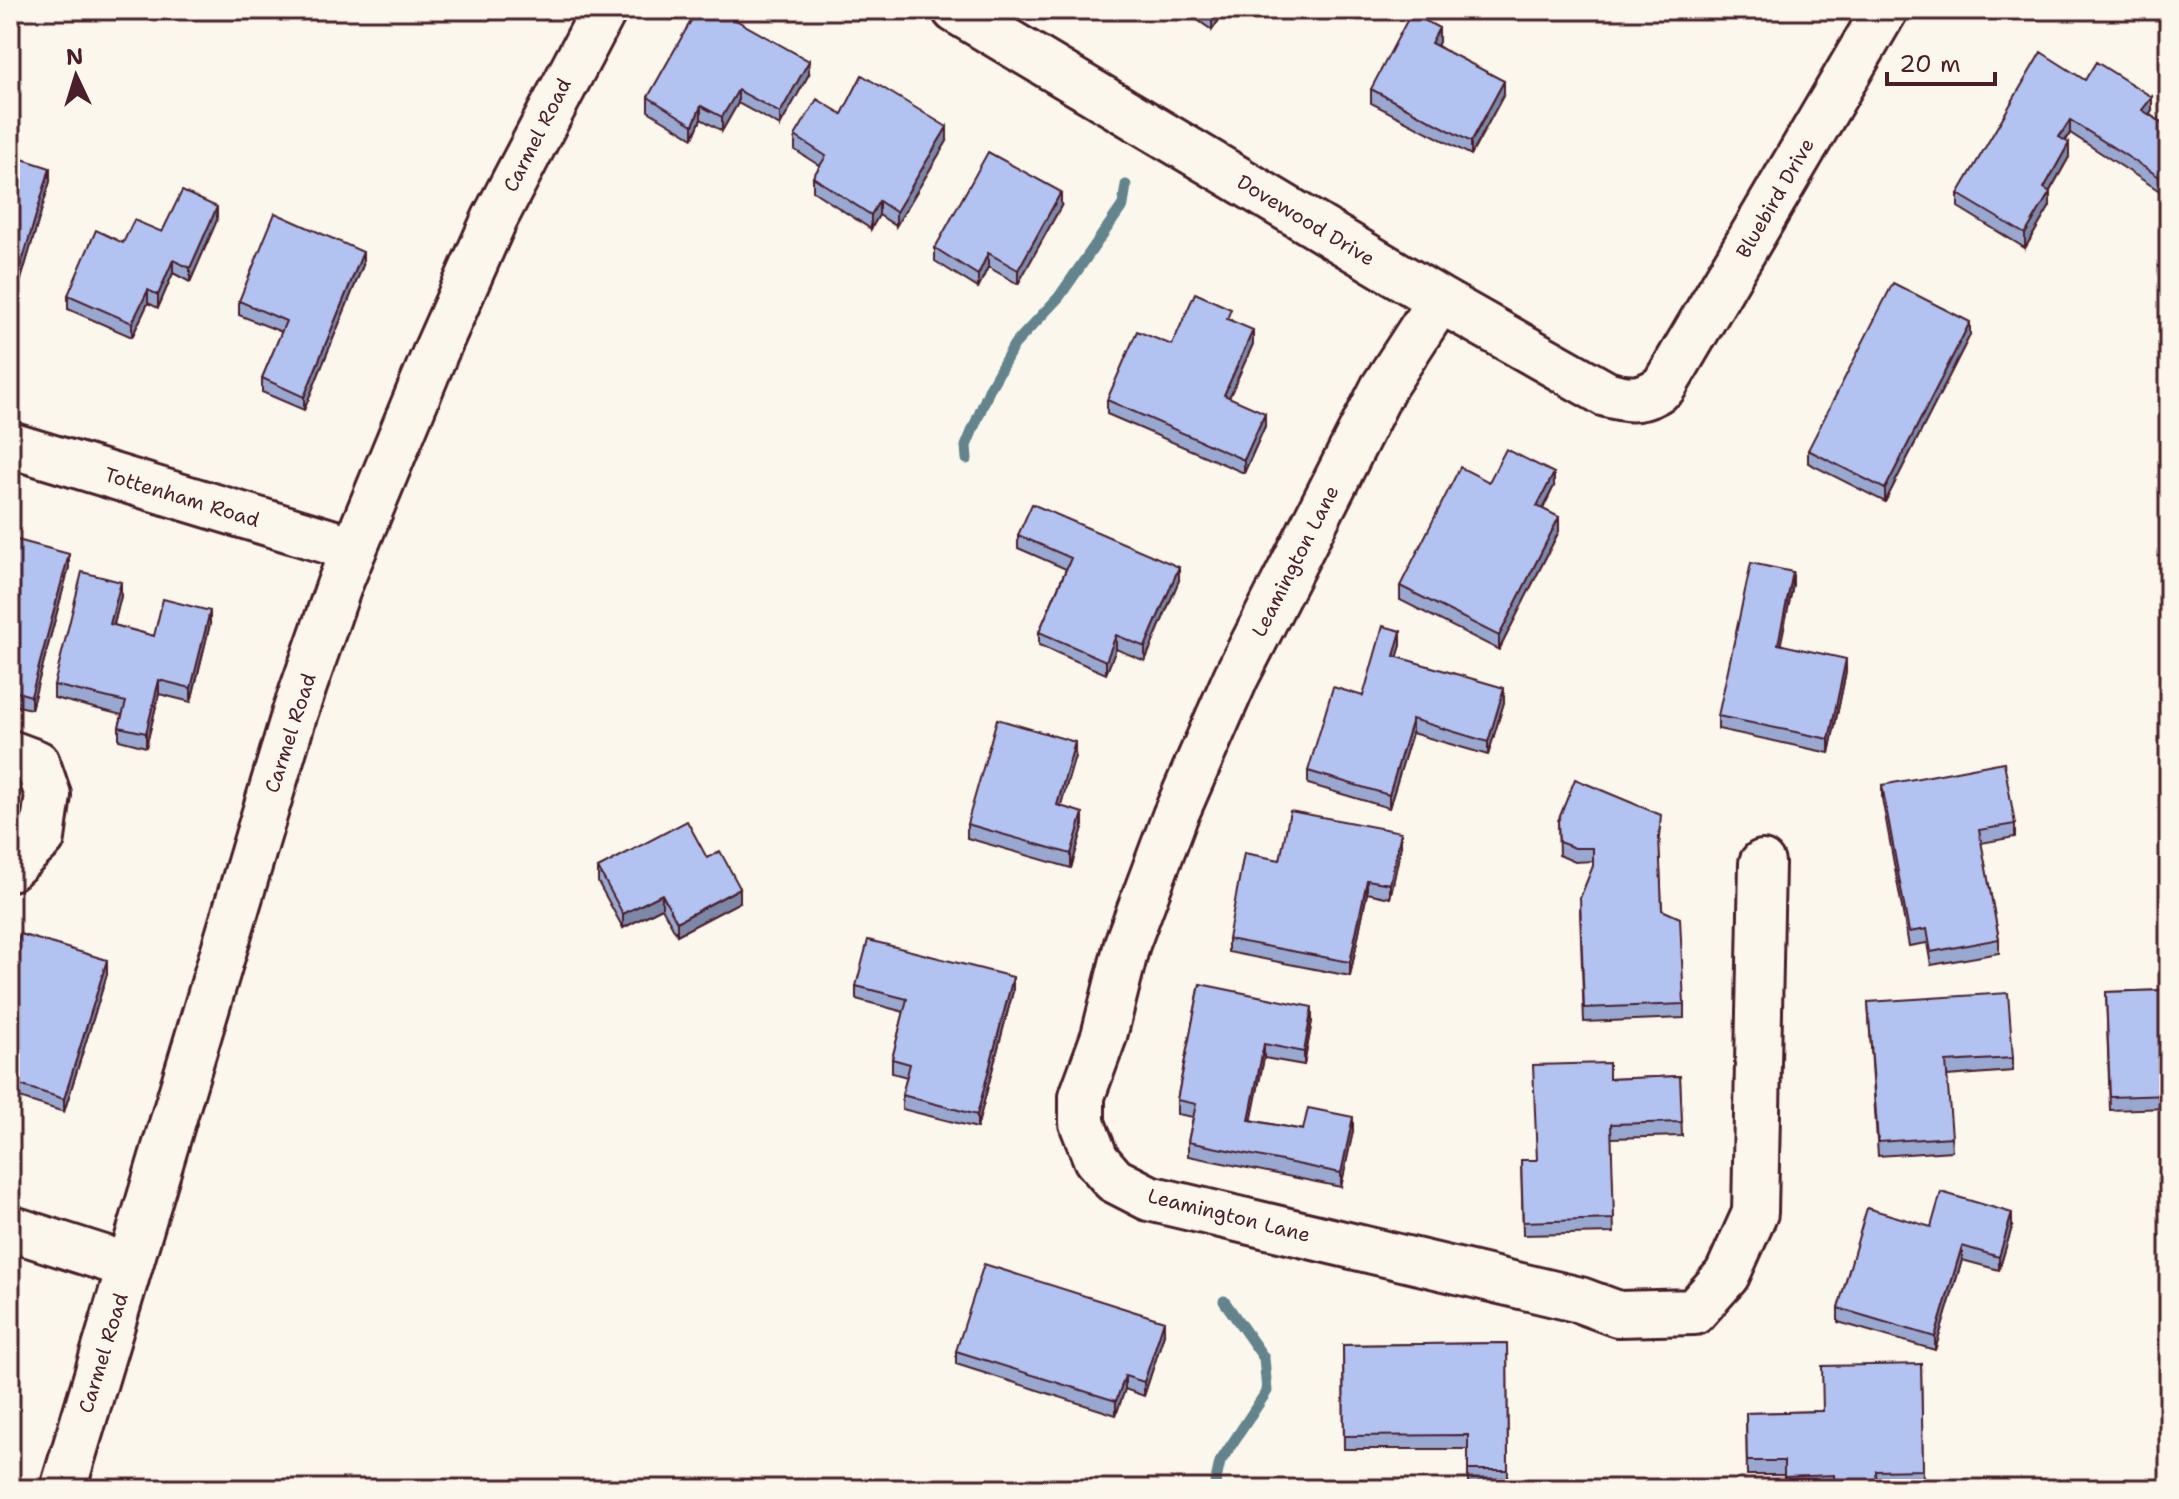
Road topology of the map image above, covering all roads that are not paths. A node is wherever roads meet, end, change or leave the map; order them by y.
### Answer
1 (604, 10) edge
2 (955, 10) edge
3 (1885, 10) edge
4 (1440, 300) junction
5 (1664, 386) joint
6 (10, 445) edge
7 (354, 549) junction
8 (10, 753) edge
9 (1762, 863) dead end
10 (10, 868) edge
11 (10, 1228) edge
12 (129, 1266) junction
13 (63, 1489) edge

1 - 7 street, Carmel Road
2 - 4 street, Dovewood Drive
3 - 5 street, Bluebird Drive
4 - 5 street, Dovewood Drive
4 - 9 street, Leamington Lane
6 - 7 street, Tottenham Road
7 - 12 street, Carmel Road
8 - 10 street
11 - 12 street
12 - 13 street, Carmel Road

